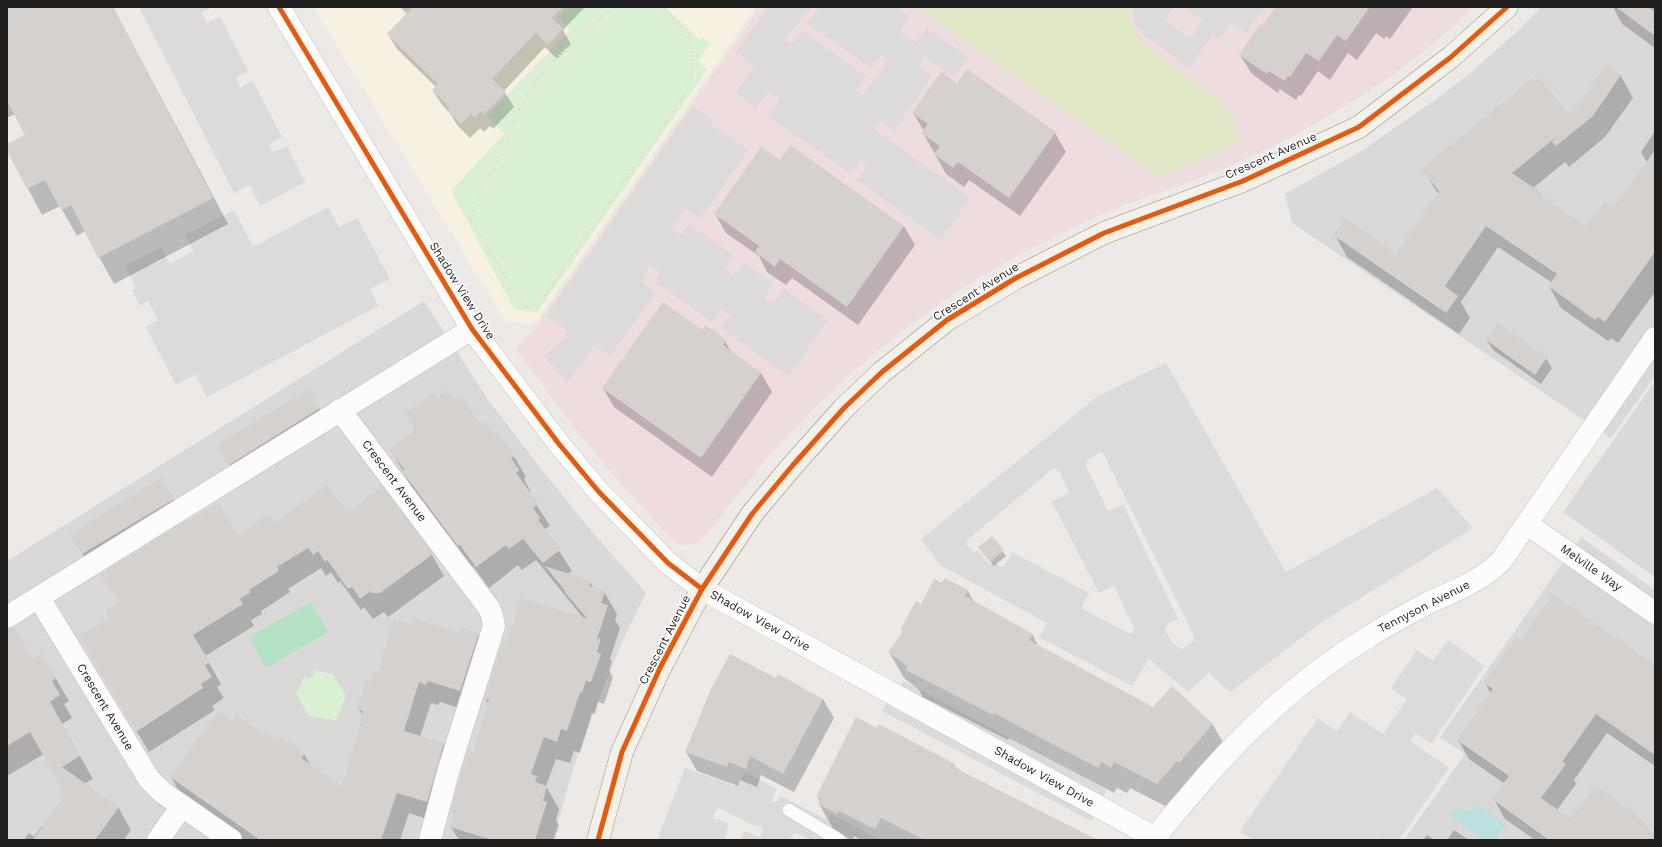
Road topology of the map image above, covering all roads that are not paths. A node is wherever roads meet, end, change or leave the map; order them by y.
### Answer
1 (279, 7) edge
2 (1502, 9) edge
3 (472, 329) junction
4 (1655, 338) edge
5 (340, 410) junction
6 (1526, 524) junction
7 (702, 589) junction
8 (39, 598) junction
9 (1655, 613) edge
10 (7, 617) edge
11 (182, 806) junction
12 (789, 810) dead end
13 (1156, 839) edge
14 (158, 840) edge
15 (231, 840) edge
16 (430, 840) edge
17 (598, 840) edge
18 (839, 840) edge

1 - 3 street, Shadow View Drive
2 - 7 street, Crescent Avenue
3 - 5 street
3 - 7 street, Shadow View Drive
4 - 6 street, Tennyson Avenue
5 - 8 street
5 - 16 street, Crescent Avenue
6 - 9 street, Melville Way
6 - 13 street, Tennyson Avenue
7 - 13 street, Shadow View Drive
7 - 17 street, Crescent Avenue
8 - 10 street
8 - 11 street, Crescent Avenue
11 - 14 street
11 - 15 street, Crescent Avenue
12 - 18 lane

